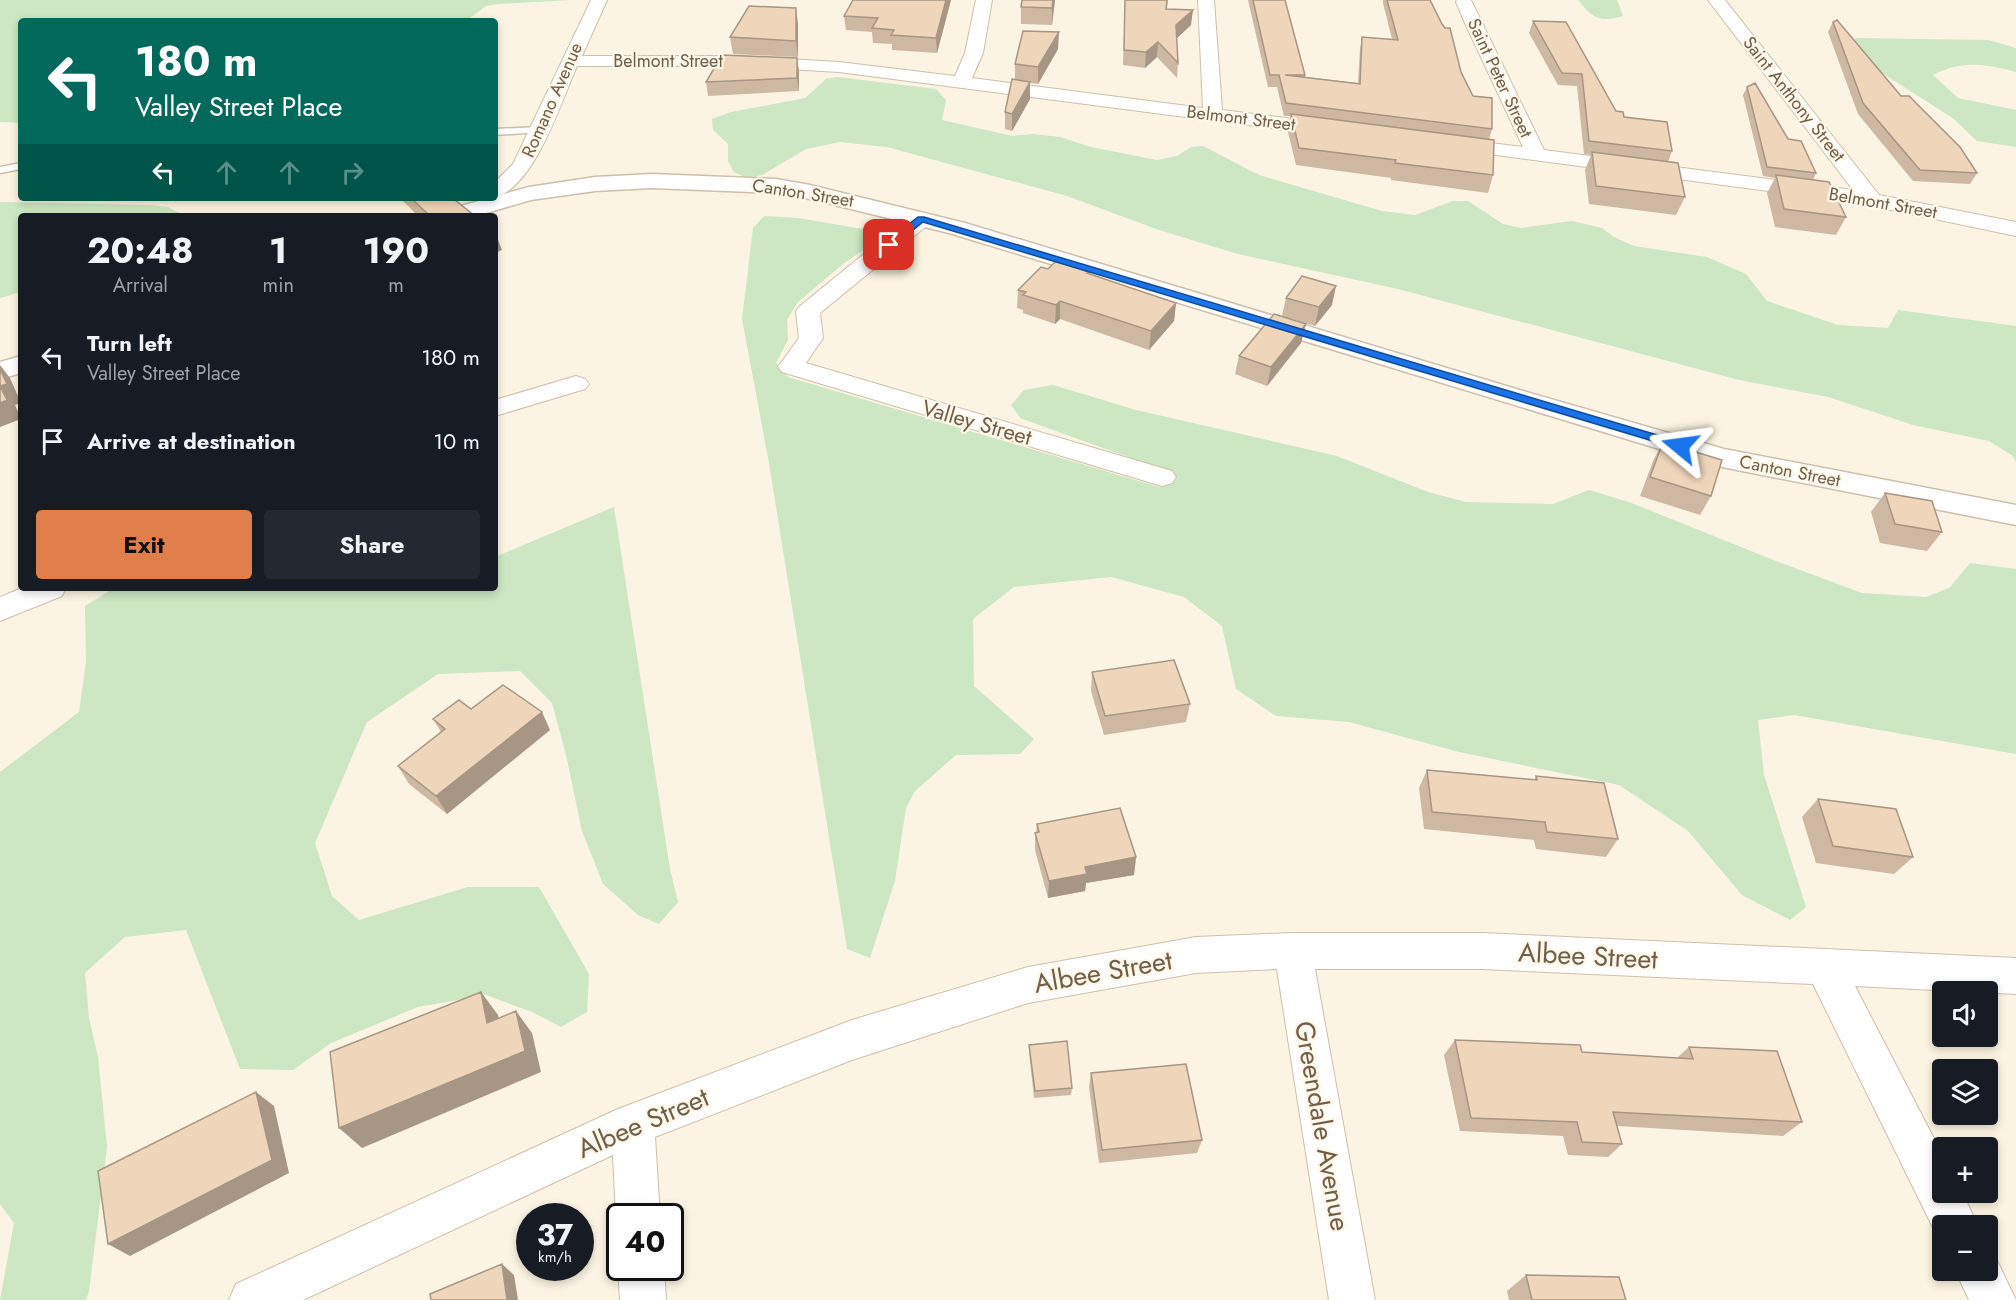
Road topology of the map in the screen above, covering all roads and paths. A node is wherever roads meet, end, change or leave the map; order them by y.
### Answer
1 (599, 0) edge
2 (984, 0) edge
3 (1206, 0) edge
4 (1716, 0) edge
5 (1464, 2) dead end
6 (569, 61) junction
7 (960, 83) junction
8 (1213, 115) junction
9 (539, 130) junction
10 (498, 132) edge
11 (1347, 132) edge
12 (1430, 142) edge
13 (1536, 155) junction
14 (18, 167) edge
15 (0, 170) edge
16 (498, 189) edge
17 (1871, 199) junction
18 (498, 200) edge
19 (480, 203) edge
20 (458, 213) edge
21 (921, 219) junction
22 (2016, 230) edge
23 (18, 365) edge
24 (0, 371) edge
25 (576, 384) dead end
26 (498, 407) edge
27 (1162, 477) dead end
28 (2016, 515) edge
29 (44, 591) edge
30 (0, 610) edge
31 (1293, 951) junction
32 (1824, 967) junction
33 (2016, 976) edge
34 (633, 1124) junction
35 (637, 1203) edge
36 (1950, 1215) edge
37 (642, 1281) edge
38 (1984, 1281) edge
39 (252, 1300) edge
40 (643, 1300) edge
41 (1352, 1300) edge
42 (1993, 1300) edge

1 - 6 street, Romano Avenue
2 - 7 street
3 - 8 street
4 - 17 street, Saint Anthony Street
5 - 13 street, Saint Peter Street
6 - 7 street, Belmont Street
6 - 9 street, Romano Avenue
7 - 8 street, Belmont Street
8 - 11 street, Belmont Street
9 - 10 lane
9 - 16 street, Romano Avenue
12 - 13 street, Belmont Street
13 - 17 street, Belmont Street
14 - 15 lane
17 - 22 street, Belmont Street
18 - 21 street, Canton Street
19 - 20 street, Canton Street
21 - 27 street, Valley Street
21 - 28 street, Canton Street
23 - 24 street
25 - 26 street
29 - 30 street
31 - 32 street, Albee Street
31 - 34 street, Albee Street
31 - 41 street, Greendale Avenue
32 - 33 street, Albee Street
32 - 36 street
34 - 35 street
34 - 39 street, Albee Street
37 - 40 street
38 - 42 street

